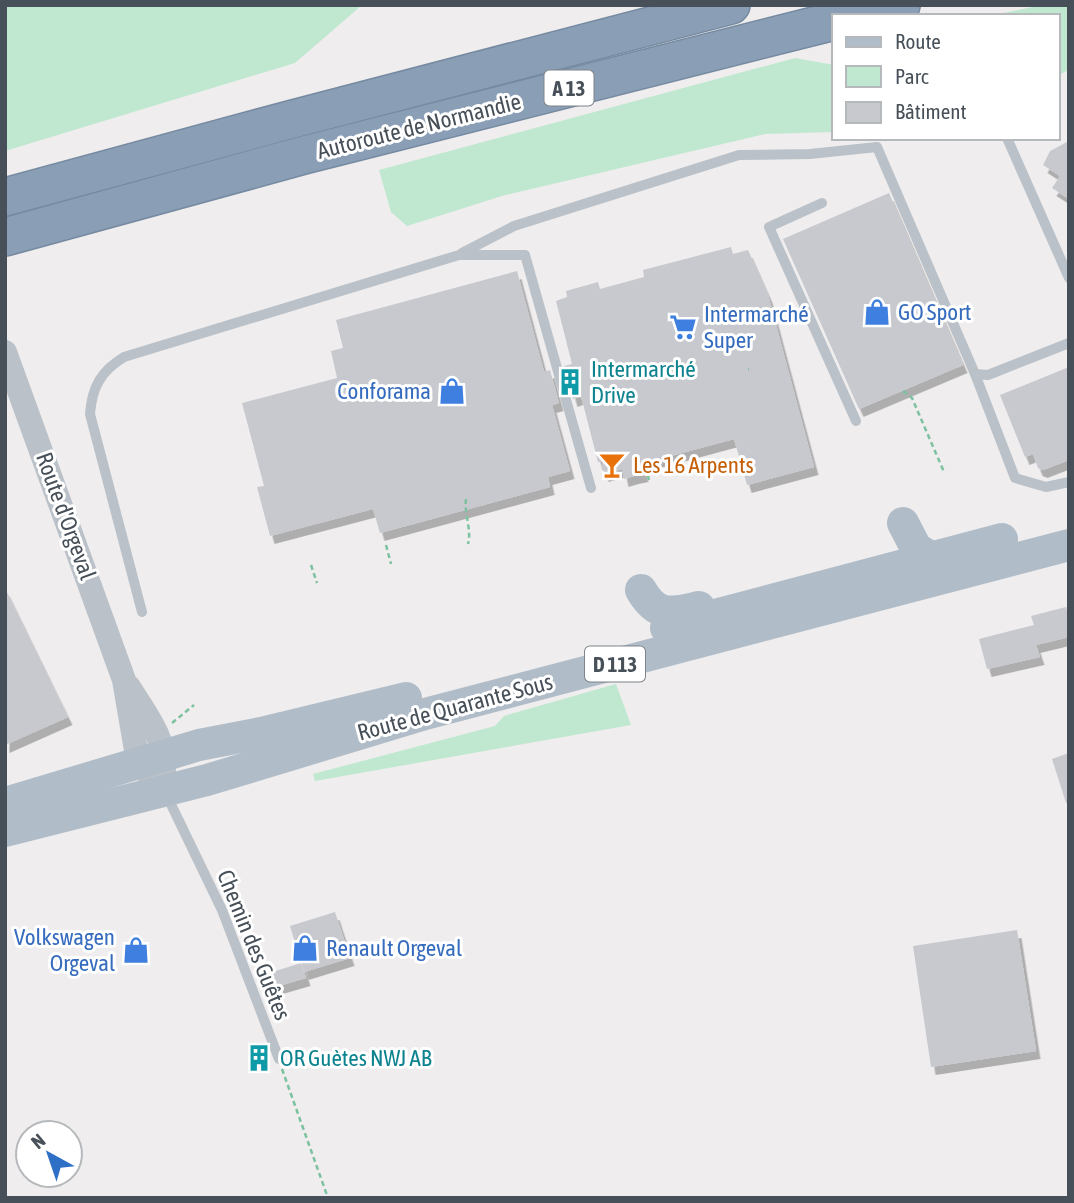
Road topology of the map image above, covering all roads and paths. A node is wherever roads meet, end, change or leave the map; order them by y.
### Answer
1 (731, 5) edge
2 (901, 5) edge
3 (865, 14) edge
4 (832, 22) edge
5 (1008, 140) edge
6 (5, 197) edge
7 (822, 203) dead end
8 (5, 237) edge
9 (459, 254) junction
10 (1069, 278) edge
11 (1069, 343) edge
12 (5, 352) edge
13 (975, 374) junction
14 (903, 391) dead end
15 (856, 421) dead end
16 (642, 469) dead end
17 (944, 472) dead end
18 (649, 481) dead end
19 (1069, 482) edge
20 (591, 488) dead end
21 (466, 499) dead end
22 (903, 523) dead end
23 (1069, 524) edge
24 (468, 544) dead end
25 (386, 545) dead end
26 (1069, 545) edge
27 (930, 557) junction
28 (391, 564) dead end
29 (312, 565) dead end
30 (317, 583) dead end
31 (641, 590) dead end
32 (142, 612) dead end
33 (709, 616) junction
34 (194, 705) dead end
35 (158, 747) junction
36 (163, 790) junction
37 (5, 803) edge
38 (5, 831) edge
39 (279, 1059) joint
40 (328, 1198) edge

1 - 6 highway, Autoroute de Normandie / A 13
2 - 3 highway
4 - 8 highway, Autoroute de Normandie / A 13
5 - 10 lane
7 - 15 lane
9 - 13 lane
9 - 20 lane
9 - 32 lane
11 - 13 lane
12 - 35 street, Route d'Orgeval
13 - 19 lane
14 - 17 path
16 - 18 path
21 - 24 path
22 - 27 main road
23 - 27 main road, Route de Quarante Sous / D 113
25 - 28 path
26 - 36 main road, Route de Quarante Sous / D 113
27 - 33 main road, Route de Quarante Sous / D 113
29 - 30 path
31 - 33 main road
33 - 35 main road, Route de Quarante Sous / D 113
34 - 35 path
35 - 36 street
35 - 37 main road, Route de Quarante Sous / D 113
36 - 38 main road, Route de Quarante Sous / D 113
36 - 39 lane, Chemin des Guêtes
39 - 40 path

